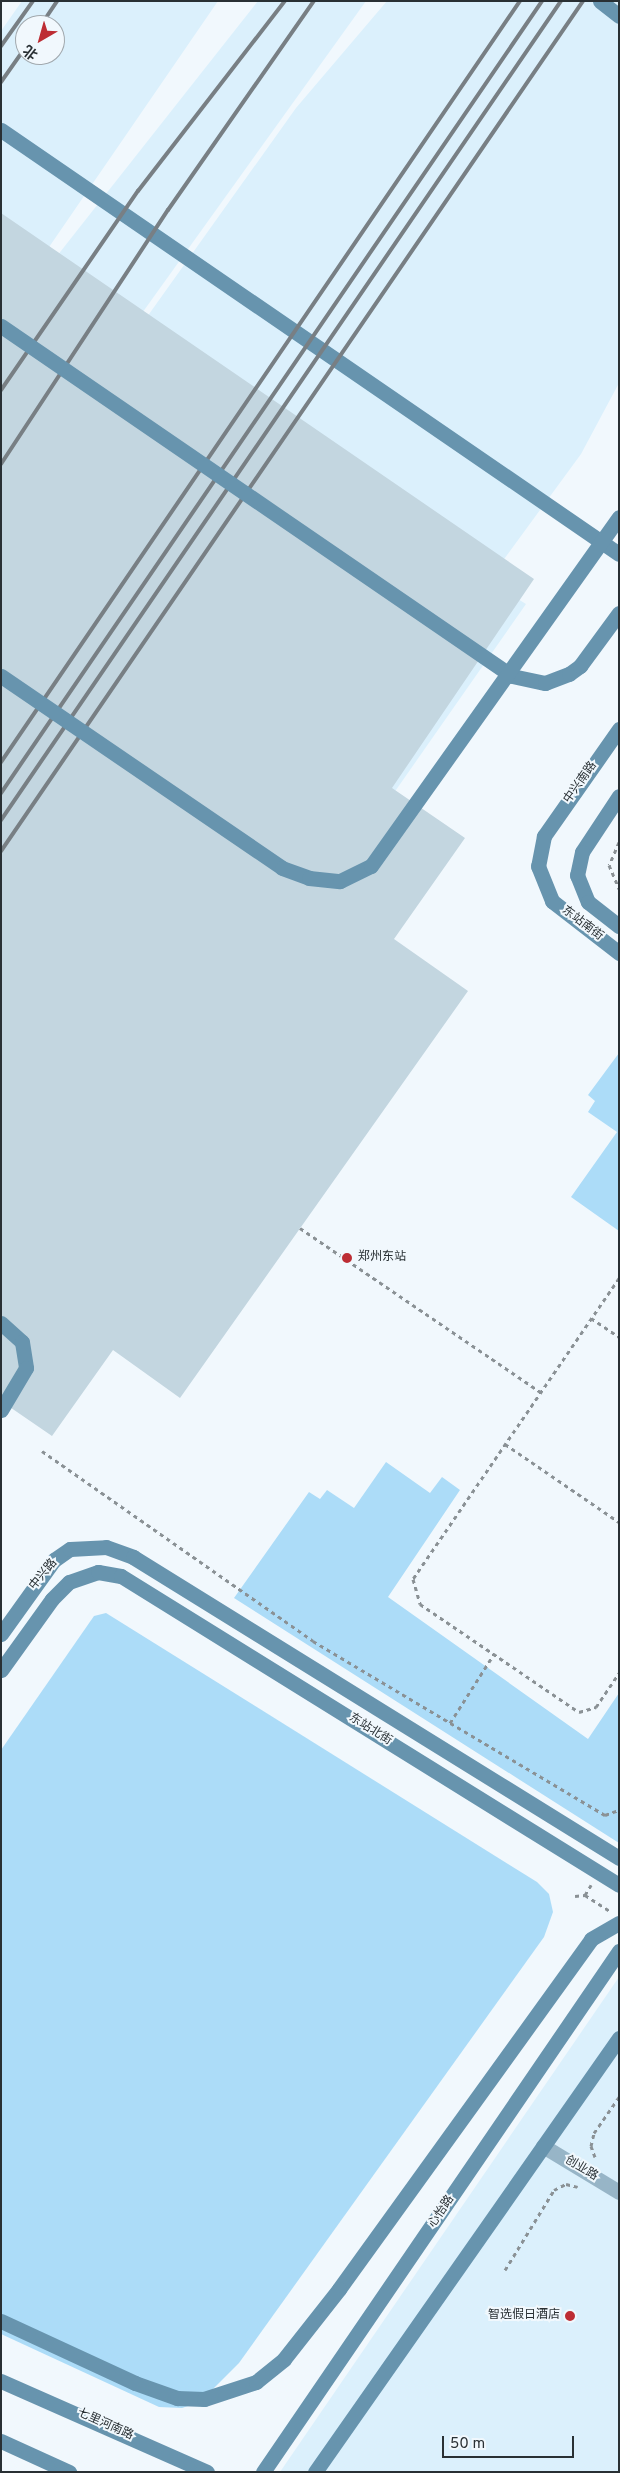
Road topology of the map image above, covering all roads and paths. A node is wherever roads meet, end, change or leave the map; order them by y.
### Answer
1 (600, 1) edge
2 (619, 16) edge
3 (1, 130) edge
4 (1, 326) edge
5 (619, 516) edge
6 (619, 554) edge
7 (619, 613) edge
8 (1, 676) edge
9 (619, 729) edge
10 (619, 796) edge
11 (544, 836) joint
12 (619, 842) edge
13 (619, 889) edge
14 (619, 926) edge
15 (619, 953) edge
16 (300, 1228) dead end
17 (619, 1278) edge
18 (591, 1318) junction
19 (1, 1323) edge
20 (619, 1337) edge
21 (540, 1392) junction
22 (1, 1410) edge
23 (505, 1444) junction
24 (42, 1451) dead end
25 (619, 1522) edge
26 (133, 1557) joint
27 (121, 1576) joint
28 (1, 1634) edge
29 (494, 1654) junction
30 (1, 1670) edge
31 (619, 1673) edge
32 (450, 1723) junction
33 (619, 1810) edge
34 (619, 1858) edge
35 (619, 1885) edge
36 (586, 1894) dead end
37 (619, 1916) edge
38 (619, 1923) edge
39 (619, 1951) edge
40 (619, 2038) edge
41 (619, 2097) edge
42 (543, 2146) junction
43 (595, 2157) dead end
44 (581, 2188) dead end
45 (619, 2192) edge
46 (505, 2270) dead end
47 (1, 2321) edge
48 (1, 2381) edge
49 (1, 2441) edge
50 (69, 2472) edge
51 (207, 2472) edge
52 (263, 2472) edge
53 (314, 2472) edge

1 - 2 street
3 - 6 street
4 - 7 street, bridge
5 - 8 street, bridge
9 - 11 street, 中兴南路
10 - 14 street, 东站南街
11 - 15 street, 东站南街
12 - 13 path
16 - 21 path
17 - 18 path
18 - 20 path
18 - 21 path
19 - 22 street
21 - 23 path
23 - 25 path
23 - 29 path
24 - 32 path
26 - 28 street, 中兴路
26 - 34 street, 东站北街
27 - 30 street, 中兴路
27 - 35 street, 东站北街
29 - 31 path
29 - 32 path
32 - 33 path
36 - 37 path
38 - 47 street, bridge
39 - 52 street, 心怡路
40 - 42 street
41 - 43 path
42 - 45 street, 创业路
42 - 53 street
44 - 46 path
48 - 51 street, 七里河南路
49 - 50 street

